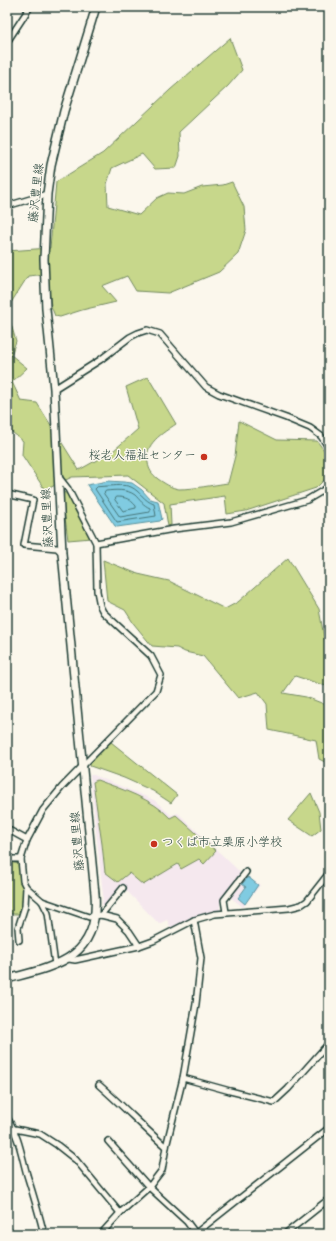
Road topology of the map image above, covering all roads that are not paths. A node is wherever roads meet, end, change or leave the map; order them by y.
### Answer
1 (30, 7) edge
2 (96, 7) edge
3 (7, 42) edge
4 (47, 194) junction
5 (7, 206) edge
6 (54, 389) junction
7 (329, 448) edge
8 (58, 475) junction
9 (329, 487) edge
10 (7, 494) edge
11 (96, 543) junction
12 (62, 553) junction
13 (84, 763) junction
14 (7, 829) edge
15 (27, 840) junction
16 (7, 859) edge
17 (21, 860) junction
18 (246, 872) dead end
19 (329, 873) edge
20 (26, 887) junction
21 (123, 888) dead end
22 (42, 901) junction
23 (226, 912) junction
24 (99, 916) junction
25 (194, 920) junction
26 (19, 940) dead end
27 (139, 946) junction
28 (68, 959) junction
29 (55, 965) junction
30 (7, 979) edge
31 (329, 1043) edge
32 (183, 1078) junction
33 (99, 1085) dead end
34 (7, 1117) edge
35 (329, 1128) edge
36 (15, 1129) junction
37 (108, 1141) dead end
38 (166, 1147) junction
39 (149, 1187) junction
40 (329, 1199) edge
41 (120, 1213) junction
42 (196, 1233) edge
43 (44, 1234) edge
44 (101, 1234) edge
45 (285, 1234) edge

1 - 3 street
2 - 4 main road, 藤沢豊里線
4 - 5 street
4 - 6 main road, 藤沢豊里線
6 - 7 street
6 - 8 main road, 藤沢豊里線
8 - 11 street
8 - 12 main road, 藤沢豊里線
9 - 11 street
10 - 12 street
11 - 13 street
12 - 13 main road, 藤沢豊里線
13 - 15 street
13 - 24 main road, 藤沢豊里線
14 - 15 street
15 - 17 street
16 - 17 street
17 - 20 street
18 - 23 street
19 - 23 street
20 - 22 street
20 - 26 street
21 - 24 street
22 - 24 street
22 - 29 street
23 - 25 street
24 - 27 street
24 - 28 main road, 藤沢豊里線
25 - 27 street
25 - 32 street
27 - 28 street
28 - 29 main road, 藤沢豊里線
29 - 30 main road, 藤沢豊里線
31 - 32 street
32 - 38 street
33 - 38 street
34 - 36 street
35 - 42 street
36 - 41 street
36 - 43 street
37 - 39 street
38 - 39 street
39 - 41 street
39 - 42 street
40 - 45 street
41 - 44 street

